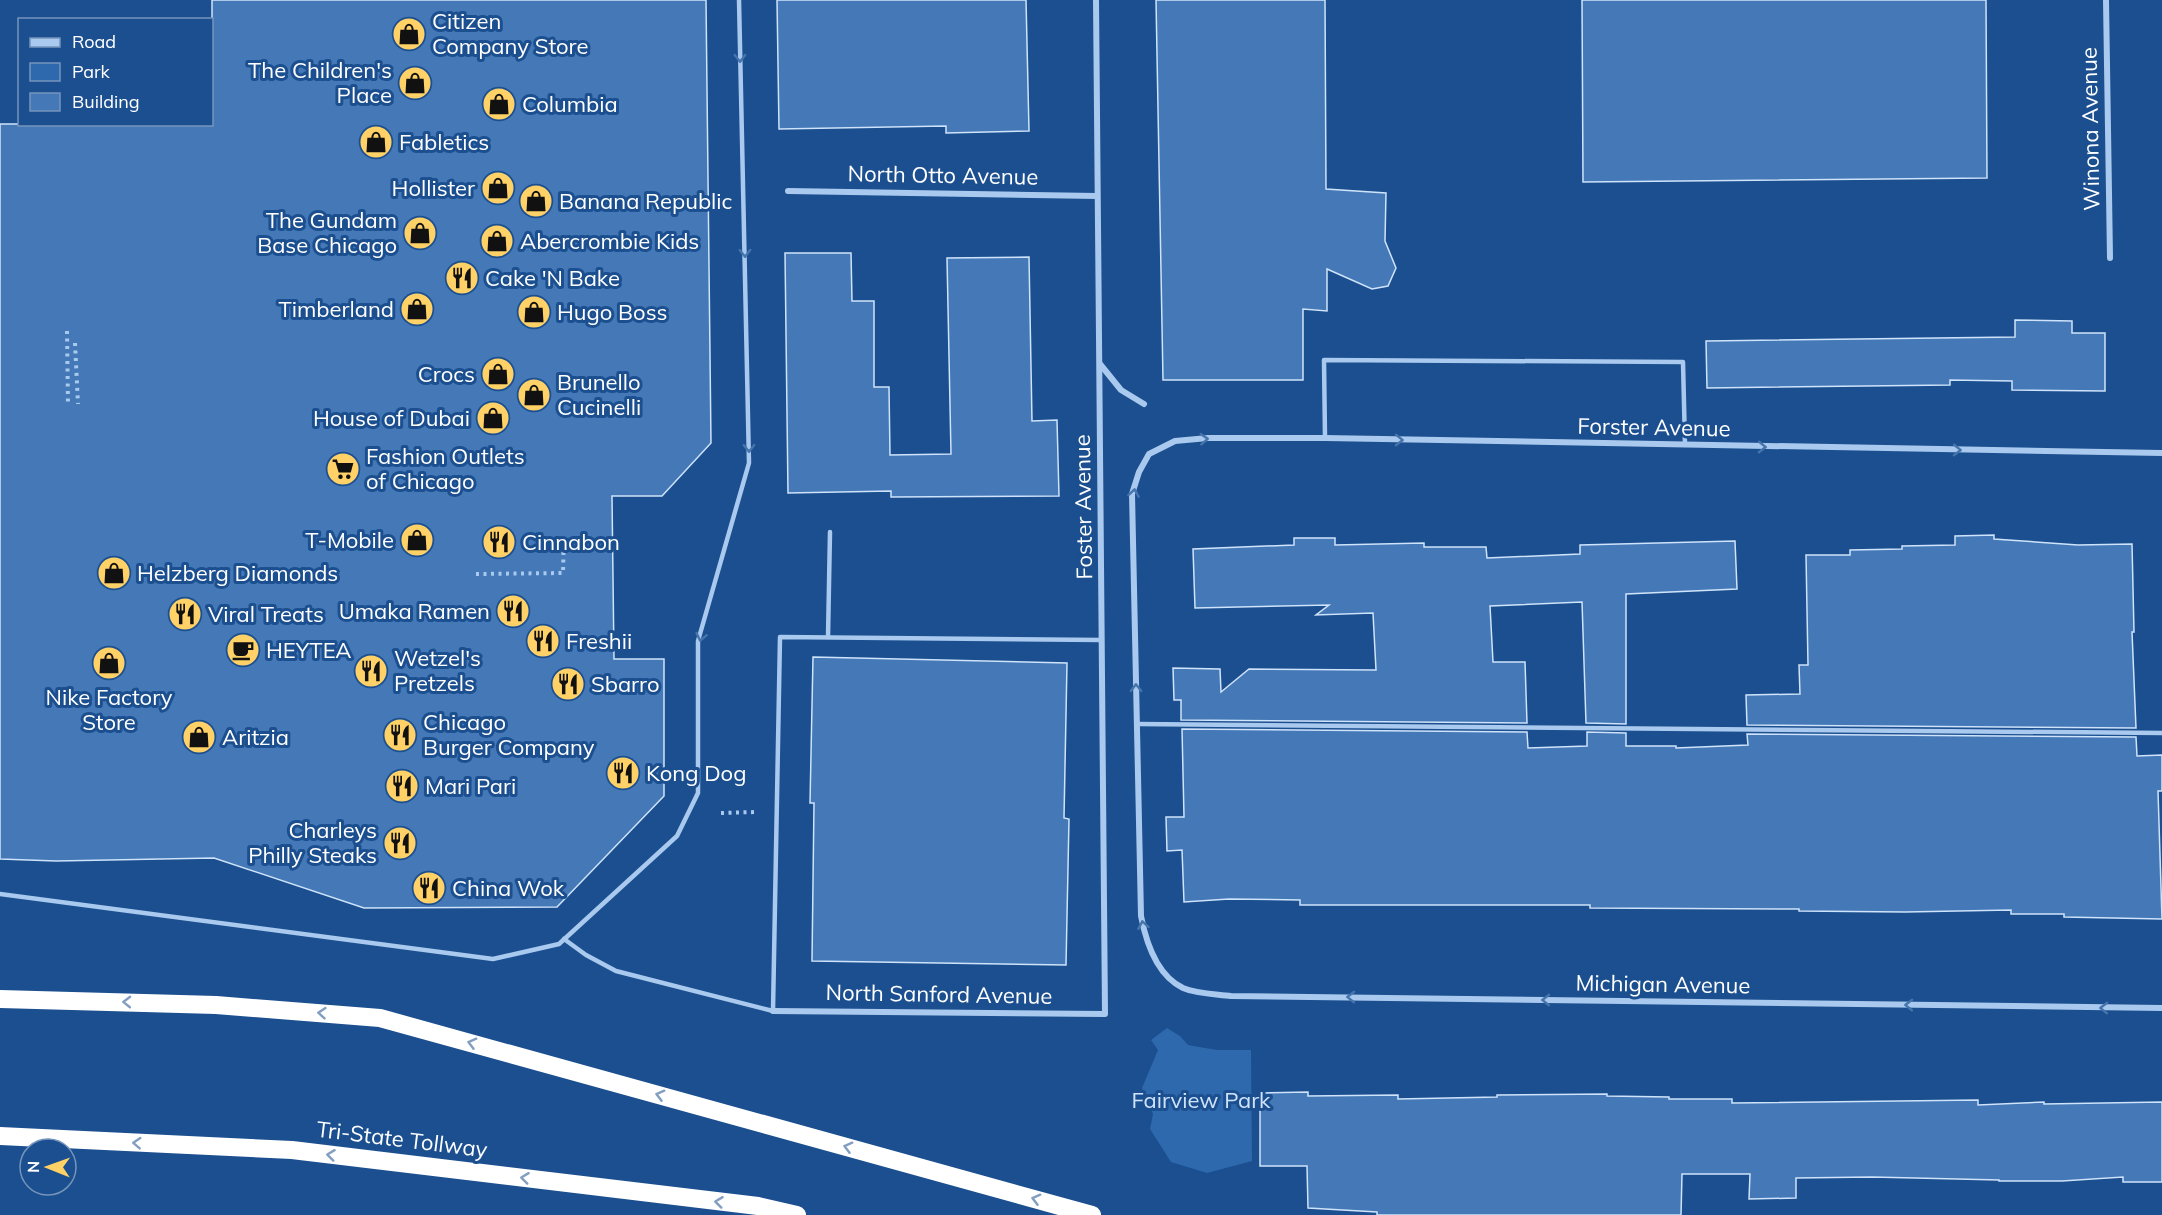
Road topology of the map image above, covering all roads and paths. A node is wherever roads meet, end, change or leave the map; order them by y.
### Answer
1 (739, 0) edge
2 (1096, 0) edge
3 (2106, 0) edge
4 (788, 191) dead end
5 (1097, 196) junction
6 (2110, 258) dead end
7 (67, 331) dead end
8 (75, 343) dead end
9 (1099, 364) junction
10 (78, 404) dead end
11 (1144, 404) dead end
12 (68, 405) dead end
13 (1325, 438) junction
14 (1685, 446) junction
15 (2162, 453) edge
16 (830, 532) dead end
17 (564, 534) dead end
18 (476, 574) dead end
19 (828, 637) junction
20 (1102, 640) junction
21 (1137, 724) junction
22 (2162, 733) edge
23 (777, 811) junction
24 (721, 813) dead end
25 (0, 894) edge
26 (564, 939) junction
27 (0, 999) edge
28 (2162, 1008) edge
29 (773, 1011) junction
30 (1105, 1014) joint
31 (0, 1136) edge
32 (797, 1215) edge
33 (1092, 1215) edge

1 -> 26 lane
2 - 5 street, Foster Avenue
3 - 6 street, Winona Avenue
4 - 5 street, North Otto Avenue
5 - 9 street, Foster Avenue
7 - 12 path
8 - 10 path
9 - 11 street
9 - 20 street, Foster Avenue
13 -> 14 street, Forster Avenue
13 - 14 lane
21 -> 13 street, Forster Avenue
14 -> 15 street, Forster Avenue
16 - 19 lane
17 - 18 path
19 - 20 lane
19 - 23 lane
20 - 30 street, Foster Avenue
21 - 22 lane
28 -> 21 street, Michigan Avenue
23 - 24 path
23 - 29 lane
25 - 26 lane
26 - 29 lane
33 -> 27 highway
29 - 30 street, North Sanford Avenue
32 -> 31 highway, Tri-State Tollway

